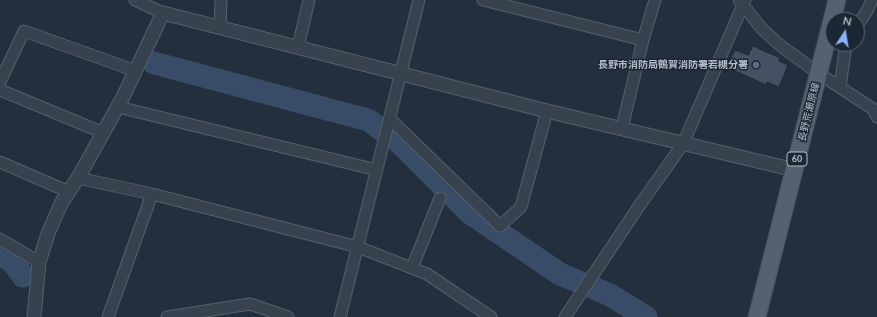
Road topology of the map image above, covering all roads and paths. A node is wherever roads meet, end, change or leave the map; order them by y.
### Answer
1 (135, 0) edge
2 (221, 0) edge
3 (309, 0) edge
4 (419, 0) edge
5 (482, 0) edge
6 (655, 0) edge
7 (837, 0) edge
8 (872, 0) edge
9 (742, 2) edge
10 (164, 13) junction
11 (865, 14) edge
12 (220, 27) junction
13 (643, 40) junction
14 (298, 47) junction
15 (845, 52) edge
16 (136, 71) junction
17 (401, 73) junction
18 (818, 73) junction
19 (0, 82) edge
20 (840, 87) junction
21 (0, 90) edge
22 (118, 107) junction
23 (547, 111) junction
24 (877, 117) edge
25 (390, 119) junction
26 (622, 128) junction
27 (104, 133) junction
28 (683, 144) junction
29 (0, 162) edge
30 (377, 170) junction
31 (795, 170) junction
32 (78, 178) junction
33 (69, 192) junction
34 (152, 194) junction
35 (440, 198) dead end
36 (0, 239) edge
37 (358, 247) junction
38 (39, 262) junction
39 (412, 268) junction
40 (34, 317) edge
41 (108, 317) edge
42 (167, 317) edge
43 (288, 317) edge
44 (340, 317) edge
45 (491, 317) edge
46 (565, 317) edge
47 (757, 317) edge

1 - 10 street
2 - 12 street
3 - 14 street
4 - 17 street
5 - 13 street
6 - 13 street
7 - 18 main road, 長野荒瀬原線 / 60
8 - 11 street
9 - 18 street
9 - 28 street
10 - 12 street
10 - 16 street
12 - 14 street
13 - 26 street
14 - 17 street
15 - 20 street
16 - 19 street
16 - 22 street
17 - 23 street
17 - 25 street
18 - 20 street
18 - 31 main road, 長野荒瀬原線 / 60
20 - 24 street
21 - 27 street
22 - 27 street
22 - 30 street
23 - 25 street
23 - 26 street
25 - 30 street
26 - 28 street
27 - 32 street
28 - 31 street
28 - 46 street
29 - 33 street
30 - 37 street
31 - 47 main road, 長野荒瀬原線 / 60
32 - 33 street
32 - 34 street
33 - 38 street
34 - 37 street
34 - 41 street
35 - 39 street
36 - 38 street
37 - 39 street
37 - 44 street
38 - 40 street
39 - 45 street
42 - 43 street

